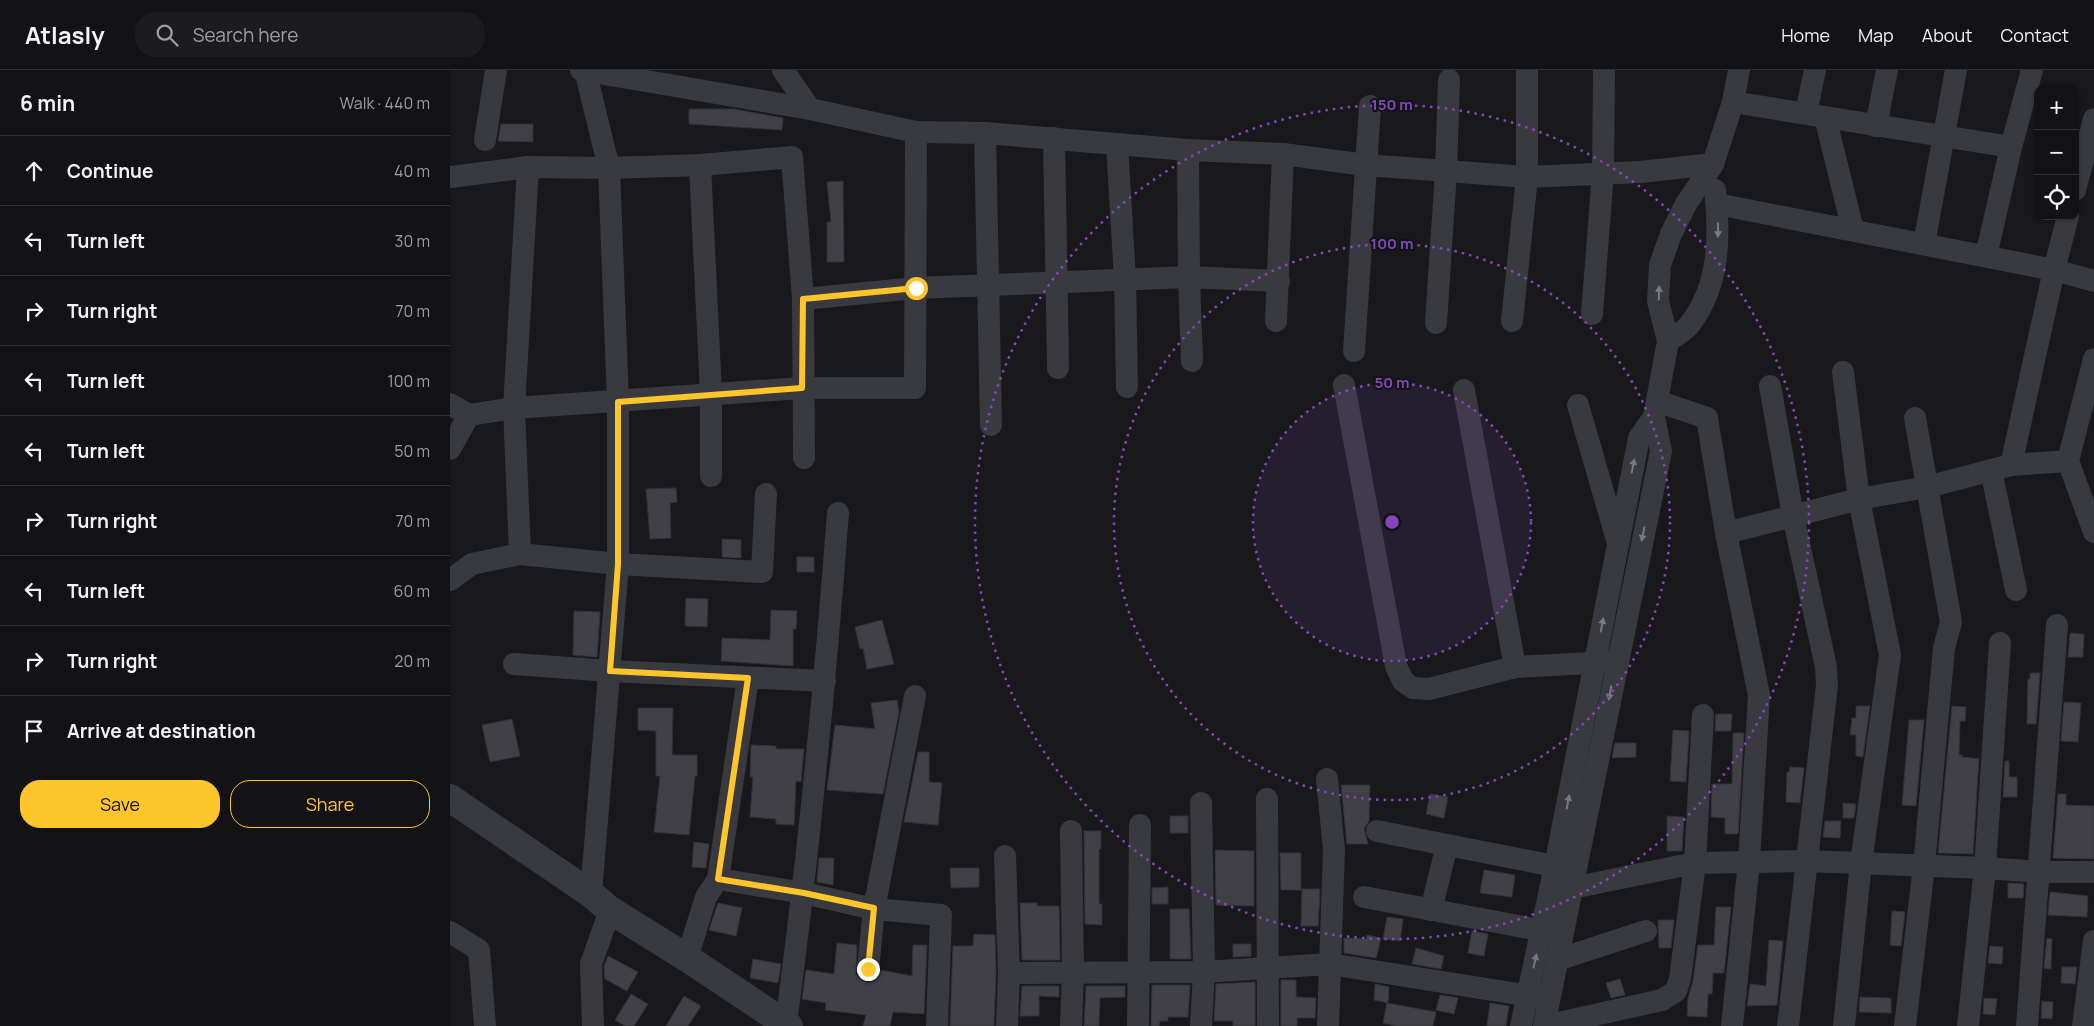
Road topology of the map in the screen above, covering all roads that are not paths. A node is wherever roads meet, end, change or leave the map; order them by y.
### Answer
1 (496, 70) edge
2 (584, 70) edge
3 (783, 70) edge
4 (1527, 70) edge
5 (1604, 70) edge
6 (1739, 70) edge
7 (1815, 70) edge
8 (1887, 70) edge
9 (1956, 70) edge
10 (2032, 70) edge
11 (1450, 80) dead end
12 (1734, 102) junction
13 (1370, 106) dead end
14 (810, 109) junction
15 (1815, 115) junction
16 (2094, 119) edge
17 (1876, 126) junction
18 (916, 132) junction
19 (985, 133) junction
20 (1054, 138) junction
21 (1944, 138) junction
22 (485, 140) dead end
23 (1117, 144) junction
24 (2011, 147) junction
25 (1188, 150) junction
26 (1283, 154) junction
27 (1712, 164) junction
28 (700, 165) junction
29 (1366, 165) junction
30 (528, 167) junction
31 (609, 168) junction
32 (1446, 171) junction
33 (1603, 173) junction
34 (2079, 175) edge
35 (450, 177) edge
36 (1527, 177) junction
37 (1717, 204) junction
38 (2067, 220) edge
39 (1853, 230) junction
40 (1924, 244) junction
41 (1986, 256) junction
42 (2054, 270) junction
43 (1189, 278) junction
44 (1125, 279) junction
45 (1279, 281) junction
46 (2094, 281) edge
47 (1056, 282) junction
48 (988, 284) junction
49 (916, 288) junction
50 (803, 299) junction
51 (1592, 314) dead end
52 (1276, 321) dead end
53 (1512, 322) dead end
54 (1436, 323) dead end
55 (1668, 341) junction
56 (1354, 351) dead end
57 (2094, 359) edge
58 (1192, 361) dead end
59 (1058, 368) dead end
60 (1843, 372) dead end
61 (1344, 385) dead end
62 (1770, 386) dead end
63 (1127, 387) dead end
64 (802, 388) junction
65 (1464, 390) dead end
66 (711, 394) junction
67 (618, 402) junction
68 (450, 404) edge
69 (1578, 405) dead end
70 (514, 408) junction
71 (1656, 409) junction
72 (470, 415) junction
73 (1915, 418) dead end
74 (991, 425) dead end
75 (450, 449) edge
76 (804, 458) dead end
77 (2068, 461) junction
78 (2001, 467) junction
79 (711, 476) dead end
80 (1927, 486) junction
81 (766, 494) dead end
82 (1859, 499) junction
83 (838, 513) dead end
84 (1793, 516) junction
85 (2094, 532) edge
86 (1726, 533) junction
87 (1618, 543) junction
88 (520, 554) junction
89 (618, 564) junction
90 (450, 580) edge
91 (1632, 584) junction
92 (2016, 590) dead end
93 (2057, 625) dead end
94 (2000, 643) dead end
95 (1606, 662) junction
96 (514, 664) dead end
97 (1515, 667) junction
98 (610, 671) junction
99 (748, 678) junction
100 (825, 681) junction
101 (915, 696) dead end
102 (1703, 715) dead end
103 (1327, 778) dead end
104 (450, 798) edge
105 (1267, 799) dead end
106 (1201, 803) dead end
107 (1140, 825) dead end
108 (1071, 831) dead end
109 (1377, 831) dead end
110 (1447, 845) junction
111 (1005, 856) dead end
112 (1807, 861) junction
113 (1749, 862) junction
114 (1694, 863) junction
115 (1861, 863) junction
116 (1924, 866) junction
117 (1985, 868) junction
118 (2040, 872) junction
119 (2094, 872) edge
120 (1568, 875) junction
121 (718, 879) junction
122 (804, 893) junction
123 (1364, 898) dead end
124 (600, 902) junction
125 (874, 908) junction
126 (1431, 910) junction
127 (1646, 931) dead end
128 (450, 932) edge
129 (1552, 932) junction
130 (2094, 941) edge
131 (687, 958) junction
132 (1557, 960) junction
133 (1330, 964) junction
134 (1267, 968) junction
135 (868, 969) dead end
136 (1073, 972) junction
137 (1138, 972) junction
138 (1204, 972) junction
139 (1009, 973) junction
140 (1538, 997) junction
141 (788, 1025) edge
142 (1333, 1025) edge
143 (484, 1026) edge
144 (593, 1026) edge
145 (937, 1026) edge
146 (1008, 1026) edge
147 (1071, 1026) edge
148 (1138, 1026) edge
149 (1202, 1026) edge
150 (1268, 1026) edge
151 (1521, 1026) edge
152 (1544, 1026) edge
153 (1732, 1026) edge
154 (1788, 1026) edge
155 (1844, 1026) edge
156 (1905, 1026) edge
157 (1968, 1026) edge
158 (2027, 1026) edge
159 (2083, 1026) edge

1 - 22 street
2 - 14 street
2 - 31 street
3 - 14 street
4 - 36 street
5 - 33 street
6 - 12 street
7 - 15 street
8 - 17 street
9 - 21 street
10 - 24 street
11 - 32 street
12 - 15 street
12 - 27 street
13 - 29 street
14 - 18 street
15 - 17 street
15 - 39 street
16 - 34 street
17 - 21 street
18 - 19 street
18 - 49 street
19 - 20 street
19 - 48 street
20 - 23 street
20 - 47 street
21 - 24 street
21 - 40 street
23 - 25 street
23 - 44 street
24 - 41 street
25 - 26 street
25 - 43 street
26 - 29 street
26 - 45 street
27 - 33 street
27 - 37 street
55 -> 27 street
28 - 31 street
28 - 50 street
28 - 66 street
29 - 32 street
29 - 56 street
30 - 31 street
30 - 35 street
30 - 70 street
31 - 67 street
32 - 36 street
32 - 54 street
33 - 36 street
33 - 51 street
36 - 53 street
37 - 39 street
37 -> 55 street
38 - 42 street
39 - 40 street
40 - 41 street
41 - 42 street
42 - 46 street
42 - 78 street
43 - 44 street
43 - 45 street
43 - 58 street
44 - 47 street
44 - 63 street
45 - 52 street
47 - 48 street
47 - 59 street
48 - 49 street
48 - 74 street
49 - 50 street
49 - 64 street
50 - 64 street
55 - 71 street
57 - 77 street
60 - 82 street
61 - 97 street
62 - 84 street
64 - 66 street
64 - 76 street
65 - 97 street
66 - 67 street
66 - 79 street
67 - 70 street
67 - 89 street
68 - 72 street
69 - 87 street
70 - 72 street
70 - 88 street
71 - 86 street
87 -> 71 street
71 -> 91 street
72 - 75 street
73 - 80 street
77 - 78 street
77 - 85 street
78 - 80 street
78 - 92 street
80 - 82 street
80 - 116 street
81 - 89 street
82 - 84 street
82 - 115 street
83 - 100 street
84 - 86 street
84 - 112 street
86 - 113 street
87 - 91 street
95 -> 87 street
88 - 89 street
88 - 90 street
89 - 98 street
91 - 95 street
93 - 118 street
94 - 117 street
95 - 97 street
95 - 120 street
96 - 98 street
98 - 99 street
98 - 124 street
99 - 100 street
99 - 121 street
100 - 122 street
101 - 125 street
102 - 114 street
103 - 133 street
104 - 124 street
105 - 134 street
106 - 138 street
107 - 137 street
108 - 136 street
109 - 110 street
110 - 120 street
110 - 126 street
111 - 139 street
112 - 113 street
112 - 115 street
112 - 154 street
113 - 114 street
113 - 153 street
114 - 120 street
114 - 152 street
115 - 116 street
115 - 155 street
116 - 117 street
116 - 156 street
117 - 118 street
117 - 157 street
118 - 119 street
118 - 158 street
120 - 129 street
121 - 122 street
121 - 131 street
122 - 125 street
122 - 141 street
123 - 126 street
124 - 131 street
124 - 144 street
125 - 135 street
125 - 145 street
126 - 129 street
127 - 132 street
128 - 143 street
129 - 132 street
140 -> 129 street
130 - 159 street
131 - 141 street
132 - 140 street
133 - 134 street
133 - 140 street
133 - 142 street
134 - 138 street
134 - 150 street
136 - 137 street
136 - 139 street
136 - 147 street
137 - 138 street
137 - 148 street
138 - 149 street
139 - 146 street
140 - 151 street
140 - 152 street

